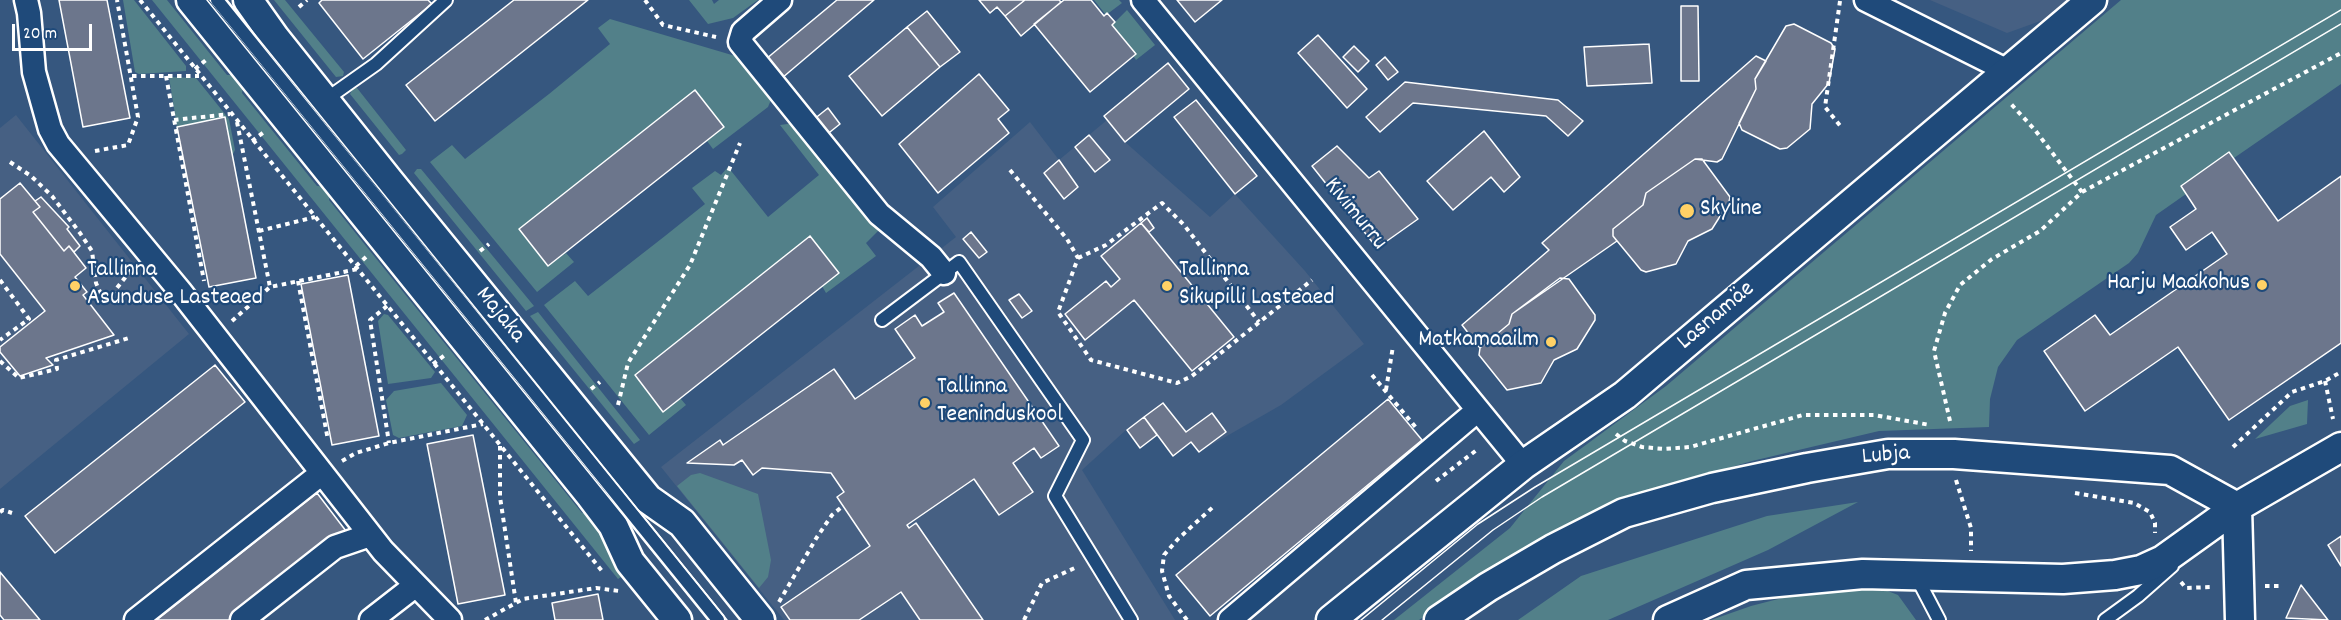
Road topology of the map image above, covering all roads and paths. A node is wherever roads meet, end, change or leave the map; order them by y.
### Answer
1 (26, 0) edge
2 (117, 0) edge
3 (140, 0) edge
4 (191, 0) edge
5 (217, 0) edge
6 (248, 0) edge
7 (307, 0) edge
8 (446, 0) edge
9 (645, 0) edge
10 (780, 0) edge
11 (1143, 0) edge
12 (1840, 0) edge
13 (1866, 0) edge
14 (2092, 0) edge
15 (298, 7) dead end
16 (740, 42) junction
17 (2341, 53) edge
18 (132, 76) junction
19 (166, 76) junction
20 (200, 76) junction
21 (2006, 83) junction
22 (325, 100) junction
23 (231, 114) junction
24 (174, 120) junction
25 (237, 122) junction
26 (1842, 128) dead end
27 (740, 143) dead end
28 (10, 162) dead end
29 (74, 162) junction
30 (1010, 170) dead end
31 (2082, 192) junction
32 (315, 217) junction
33 (259, 231) junction
34 (1078, 258) junction
35 (135, 266) dead end
36 (357, 269) junction
37 (944, 273) junction
38 (0, 280) edge
39 (1312, 280) dead end
40 (298, 281) junction
41 (270, 287) junction
42 (387, 305) junction
43 (192, 306) junction
44 (882, 320) dead end
45 (1259, 322) junction
46 (211, 330) junction
47 (129, 338) dead end
48 (0, 340) edge
49 (0, 361) edge
50 (2341, 372) edge
51 (1372, 375) dead end
52 (2325, 381) junction
53 (618, 405) dead end
54 (1478, 410) junction
55 (1596, 414) junction
56 (2333, 419) dead end
57 (1950, 421) dead end
58 (483, 424) junction
59 (1934, 426) dead end
60 (1500, 437) junction
61 (389, 443) junction
62 (501, 445) junction
63 (329, 446) dead end
64 (2233, 447) dead end
65 (2341, 447) edge
66 (1433, 448) junction
67 (1469, 454) dead end
68 (328, 464) junction
69 (1523, 465) junction
70 (1967, 477) dead end
71 (2066, 492) dead end
72 (843, 506) dead end
73 (1213, 507) dead end
74 (2237, 507) junction
75 (0, 512) edge
76 (12, 513) dead end
77 (370, 535) junction
78 (1094, 558) junction
79 (2166, 564) junction
80 (605, 574) dead end
81 (1916, 575) junction
82 (1968, 577) junction
83 (612, 583) dead end
84 (416, 585) junction
85 (2241, 586) junction
86 (2282, 586) dead end
87 (619, 592) junction
88 (625, 600) dead end
89 (516, 603) junction
90 (768, 615) edge
91 (136, 620) edge
92 (242, 620) edge
93 (371, 620) edge
94 (450, 620) edge
95 (486, 620) edge
96 (677, 620) edge
97 (718, 620) edge
98 (1024, 620) edge
99 (1131, 620) edge
100 (1187, 620) edge
101 (1230, 620) edge
102 (1331, 620) edge
103 (1439, 620) edge
104 (1668, 620) edge
105 (1939, 620) edge
106 (2105, 620) edge
107 (2240, 620) edge

1 - 29 street
2 - 18 path
3 - 20 path
4 - 96 street, Majaka
5 - 97 lane
6 - 22 street, Majaka
7 - 15 path
8 - 22 lane
9 - 16 path
10 - 16 street
11 - 54 street, Kivimurru
12 - 26 path
13 - 21 street
14 - 21 street, Lasnamäe
16 - 37 street
17 - 31 path
18 - 19 path
18 - 29 path
19 - 20 path
19 - 24 path
20 - 23 path
21 - 31 path
21 - 55 street, Lasnamäe
22 - 90 street, Majaka
23 - 24 path
23 - 25 path
24 - 43 path
25 - 32 path
25 - 33 path
27 - 53 path
28 - 35 path
29 - 43 street
30 - 34 path
31 - 57 path
32 - 33 path
32 - 36 path
33 - 41 path
34 - 45 path
34 - 45 path
36 - 40 path
36 - 42 path
37 - 44 lane
37 - 78 lane
38 - 48 path
39 - 45 path
40 - 41 path
40 - 63 path
41 - 46 path
42 - 58 path
42 - 61 path
43 - 46 street
46 - 68 street
47 - 49 path
50 - 52 path
51 - 66 path
52 - 56 path
52 - 64 path
54 - 60 street, Kivimurru
54 - 66 street
55 - 59 path
55 - 69 street, Lasnamäe
58 - 61 path
58 - 62 path
60 - 67 path
60 - 69 street, Kivimurru
61 - 68 path
62 - 80 path
62 - 89 path
65 - 74 street
66 - 101 street
68 - 77 street
68 - 91 street
69 - 102 street, Lasnamäe
70 - 82 path
71 - 79 path
72 - 90 path
73 - 100 path
74 - 79 street
74 - 85 street
74 - 103 street, Lubja
75 - 76 path
77 - 84 street
77 - 92 street
78 - 98 path
78 - 99 lane
79 - 82 street
79 - 85 path
79 - 106 lane
81 - 82 street
81 - 104 street
81 - 105 lane
83 - 87 path
84 - 93 street
84 - 94 street
85 - 86 path
85 - 107 street
87 - 88 path
87 - 89 path
89 - 95 path

